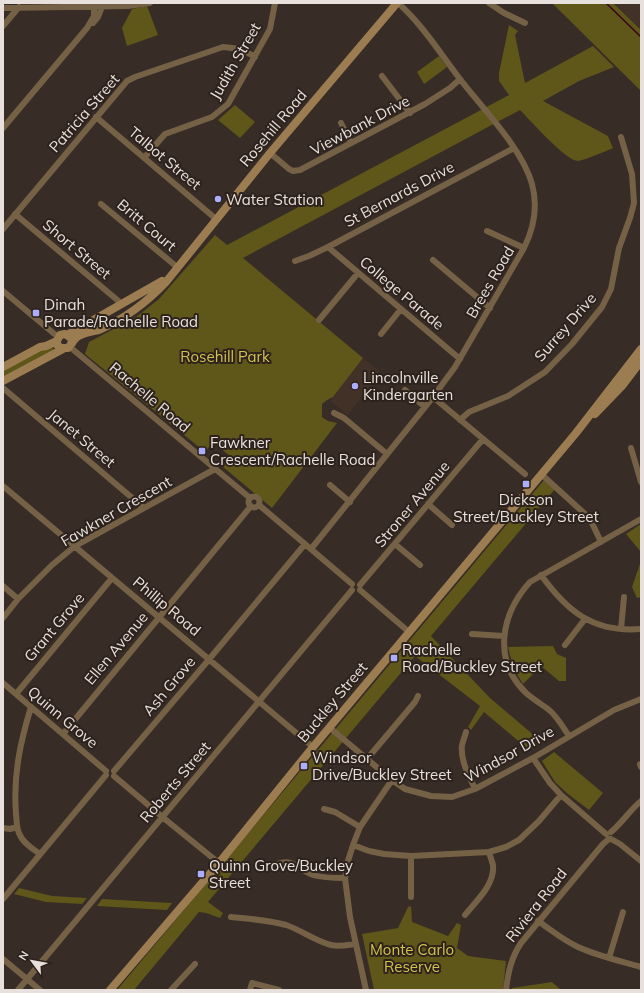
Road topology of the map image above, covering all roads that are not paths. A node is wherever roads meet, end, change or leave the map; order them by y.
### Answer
1 (150, 3) edge
2 (275, 3) edge
3 (396, 3) edge
4 (489, 3) edge
5 (19, 7) junction
6 (94, 7) junction
7 (102, 7) junction
8 (3, 8) edge
9 (525, 23) dead end
10 (3, 26) edge
11 (87, 28) junction
12 (255, 57) junction
13 (382, 76) dead end
14 (460, 79) junction
15 (410, 113) junction
16 (96, 117) junction
17 (341, 123) dead end
18 (3, 128) edge
19 (621, 137) dead end
20 (351, 143) junction
21 (514, 148) junction
22 (270, 153) junction
23 (144, 158) junction
24 (101, 204) dead end
25 (15, 214) junction
26 (216, 218) junction
27 (3, 229) edge
28 (487, 231) dead end
29 (328, 247) junction
30 (524, 248) junction
31 (433, 260) dead end
32 (295, 261) dead end
33 (174, 270) junction
34 (358, 273) junction
35 (3, 291) edge
36 (122, 304) junction
37 (490, 308) junction
38 (401, 310) junction
39 (319, 320) dead end
40 (381, 334) dead end
41 (67, 335) junction
42 (57, 339) junction
43 (68, 346) junction
44 (641, 350) edge
45 (460, 359) junction
46 (641, 361) edge
47 (3, 366) edge
48 (3, 381) edge
49 (3, 388) edge
50 (405, 390) dead end
51 (433, 397) junction
52 (425, 407) junction
53 (334, 413) dead end
54 (460, 420) junction
55 (576, 433) junction
56 (483, 439) junction
57 (631, 448) dead end
58 (387, 454) junction
59 (215, 470) junction
60 (525, 474) dead end
61 (541, 474) junction
62 (641, 482) edge
63 (330, 485) dead end
64 (3, 486) edge
65 (250, 498) junction
66 (350, 502) junction
67 (428, 504) junction
68 (259, 505) junction
69 (251, 506) junction
70 (144, 508) junction
71 (641, 519) edge
72 (452, 525) dead end
73 (601, 542) junction
74 (304, 544) junction
75 (395, 544) junction
76 (75, 546) junction
77 (311, 549) junction
78 (420, 565) dead end
79 (541, 575) junction
80 (112, 578) junction
81 (3, 586) edge
82 (352, 587) junction
83 (360, 587) junction
84 (624, 597) dead end
85 (18, 599) junction
86 (159, 617) junction
87 (3, 618) edge
88 (585, 619) junction
89 (621, 629) junction
90 (641, 629) edge
91 (409, 632) junction
92 (472, 634) dead end
93 (504, 636) junction
94 (565, 645) dead end
95 (209, 659) junction
96 (3, 683) edge
97 (16, 694) junction
98 (418, 696) dead end
99 (641, 699) edge
100 (259, 701) junction
101 (32, 707) junction
102 (330, 728) junction
103 (466, 732) dead end
104 (62, 734) junction
105 (569, 736) junction
106 (313, 747) junction
107 (533, 758) junction
108 (367, 760) junction
109 (106, 773) junction
110 (114, 773) junction
111 (392, 780) junction
112 (475, 789) junction
113 (561, 795) junction
114 (641, 801) edge
115 (324, 809) dead end
116 (162, 817) junction
117 (17, 827) junction
118 (360, 827) junction
119 (3, 828) edge
120 (610, 835) junction
121 (353, 844) junction
122 (489, 852) junction
123 (40, 854) junction
124 (411, 856) junction
125 (641, 861) edge
126 (219, 862) junction
127 (278, 864) dead end
128 (345, 878) junction
129 (411, 897) dead end
130 (3, 899) edge
131 (623, 912) dead end
132 (465, 915) dead end
133 (231, 918) dead end
134 (537, 923) junction
135 (355, 944) junction
136 (609, 958) junction
137 (3, 959) edge
138 (195, 964) dead end
139 (641, 967) edge
140 (27, 979) junction
141 (18, 990) edge
142 (40, 990) edge
143 (110, 990) edge
144 (171, 990) edge
145 (250, 990) edge
146 (279, 990) edge
147 (366, 990) edge
148 (506, 990) edge

1 - 7 street
2 - 12 street, Judith Street
3 - 14 street, Brees Road
3 - 22 main road, Rosehill Road
4 - 9 street
5 - 6 street
5 - 8 street
5 - 10 street
6 - 7 street
6 - 11 street
7 - 11 street
11 - 18 street
12 - 16 street, Patricia Street
12 - 23 street, Judith Street
13 - 15 street
14 - 15 street, Viewbank Drive
14 - 21 street, Brees Road
15 - 20 street, Viewbank Drive
16 - 23 street, Talbot Street
16 - 25 street, Patricia Street
17 - 20 street
19 - 54 street, Surrey Drive
20 - 22 street, Viewbank Drive
21 - 29 street, St Bernards Drive
21 - 30 street, Brees Road
22 - 26 main road, Rosehill Road
23 - 26 street, Talbot Street
24 - 33 street, Britt Court
25 - 27 street, Patricia Street
25 - 36 street, Short Street
26 - 33 main road, Rosehill Road
28 - 30 street
29 - 32 street, St Bernards Drive
29 - 34 street, College Parade
30 - 37 street, Brees Road
31 - 37 street
33 - 36 main road, Rosehill Road
33 - 43 main road, Rosehill Road
34 - 38 street, College Parade
34 - 39 street
35 - 42 street
36 - 41 main road, Rosehill Road
37 - 45 street, Brees Road
38 - 40 street
38 - 45 street, College Parade
41 - 42 main road
41 - 43 main road
42 - 43 main road
42 - 47 main road
43 - 48 main road, Rosehill Road
43 - 59 street, Rachelle Road
44 - 55 main road, Buckley Street
45 - 51 street, Brees Road
46 - 55 main road, Buckley Street
49 - 70 street, Janet Street
50 - 52 street
51 - 52 street, Brees Road
51 - 54 street
52 - 58 street, Brees Road
53 - 58 street
54 - 56 street
55 - 61 main road, Buckley Street
56 - 60 street
56 - 67 street, Stroner Avenue
57 - 62 street
58 - 66 street, Brees Road
59 - 65 street, Rachelle Road
59 - 70 street, Fawkner Crescent
61 - 73 street
61 - 91 main road, Buckley Street
63 - 66 street
64 - 76 street, Phillip Road
65 - 68 street
65 - 69 street
66 - 77 street, Brees Road
67 - 72 street
67 - 75 street, Stroner Avenue
68 - 69 street
68 - 74 street
69 - 86 street, Ellen Avenue
70 - 76 street, Fawkner Crescent
71 - 73 street
73 - 79 street
74 - 77 street
74 - 95 street, Ash Grove
75 - 78 street
75 - 83 street, Stroner Avenue
76 - 80 street, Phillip Road
76 - 85 street, Fawkner Crescent
77 - 82 street
79 - 88 street
79 - 93 street
80 - 86 street, Phillip Road
80 - 97 street, Grant Grove
81 - 85 street
82 - 83 street
82 - 100 street, Roberts Street
83 - 91 street
84 - 89 street
85 - 87 street, Fawkner Crescent
86 - 95 street, Phillip Road
86 - 104 street, Ellen Avenue
88 - 89 street
88 - 94 street
89 - 90 street
91 - 102 main road, Buckley Street
92 - 93 street
93 - 105 street
95 - 100 street, Phillip Road
95 - 110 street, Ash Grove
96 - 97 street, Quinn Grove
97 - 101 street, Quinn Grove
98 - 108 street
99 - 105 street, Windsor Drive
100 - 106 street, Phillip Road
100 - 116 street, Roberts Street
101 - 104 street, Quinn Grove
101 - 117 street
102 - 106 main road, Buckley Street
102 - 108 street, Windsor Drive
103 - 112 street
104 - 109 street, Quinn Grove
105 - 107 street, Windsor Drive
106 - 126 main road, Buckley Street
107 - 112 street, Windsor Drive
107 - 113 street
108 - 111 street, Windsor Drive
109 - 110 street
109 - 123 street
110 - 116 street
111 - 112 street, Windsor Drive
111 - 118 street
113 - 120 street
113 - 122 street
114 - 120 street, Riviera Road
115 - 118 street
116 - 126 street
116 - 140 street, Roberts Street
117 - 119 street
117 - 123 street
118 - 121 street
120 - 125 street
120 - 134 street, Riviera Road
121 - 124 street
121 - 128 street
122 - 124 street
122 - 132 street
123 - 130 street
124 - 129 street
126 - 143 main road, Buckley Street
127 - 128 street
128 - 135 street
131 - 136 street
133 - 135 street
134 - 136 street
134 - 148 street, Riviera Road
135 - 147 street
136 - 139 street
137 - 140 street
138 - 144 street
140 - 141 street, Roberts Street
140 - 142 street
145 - 146 street

